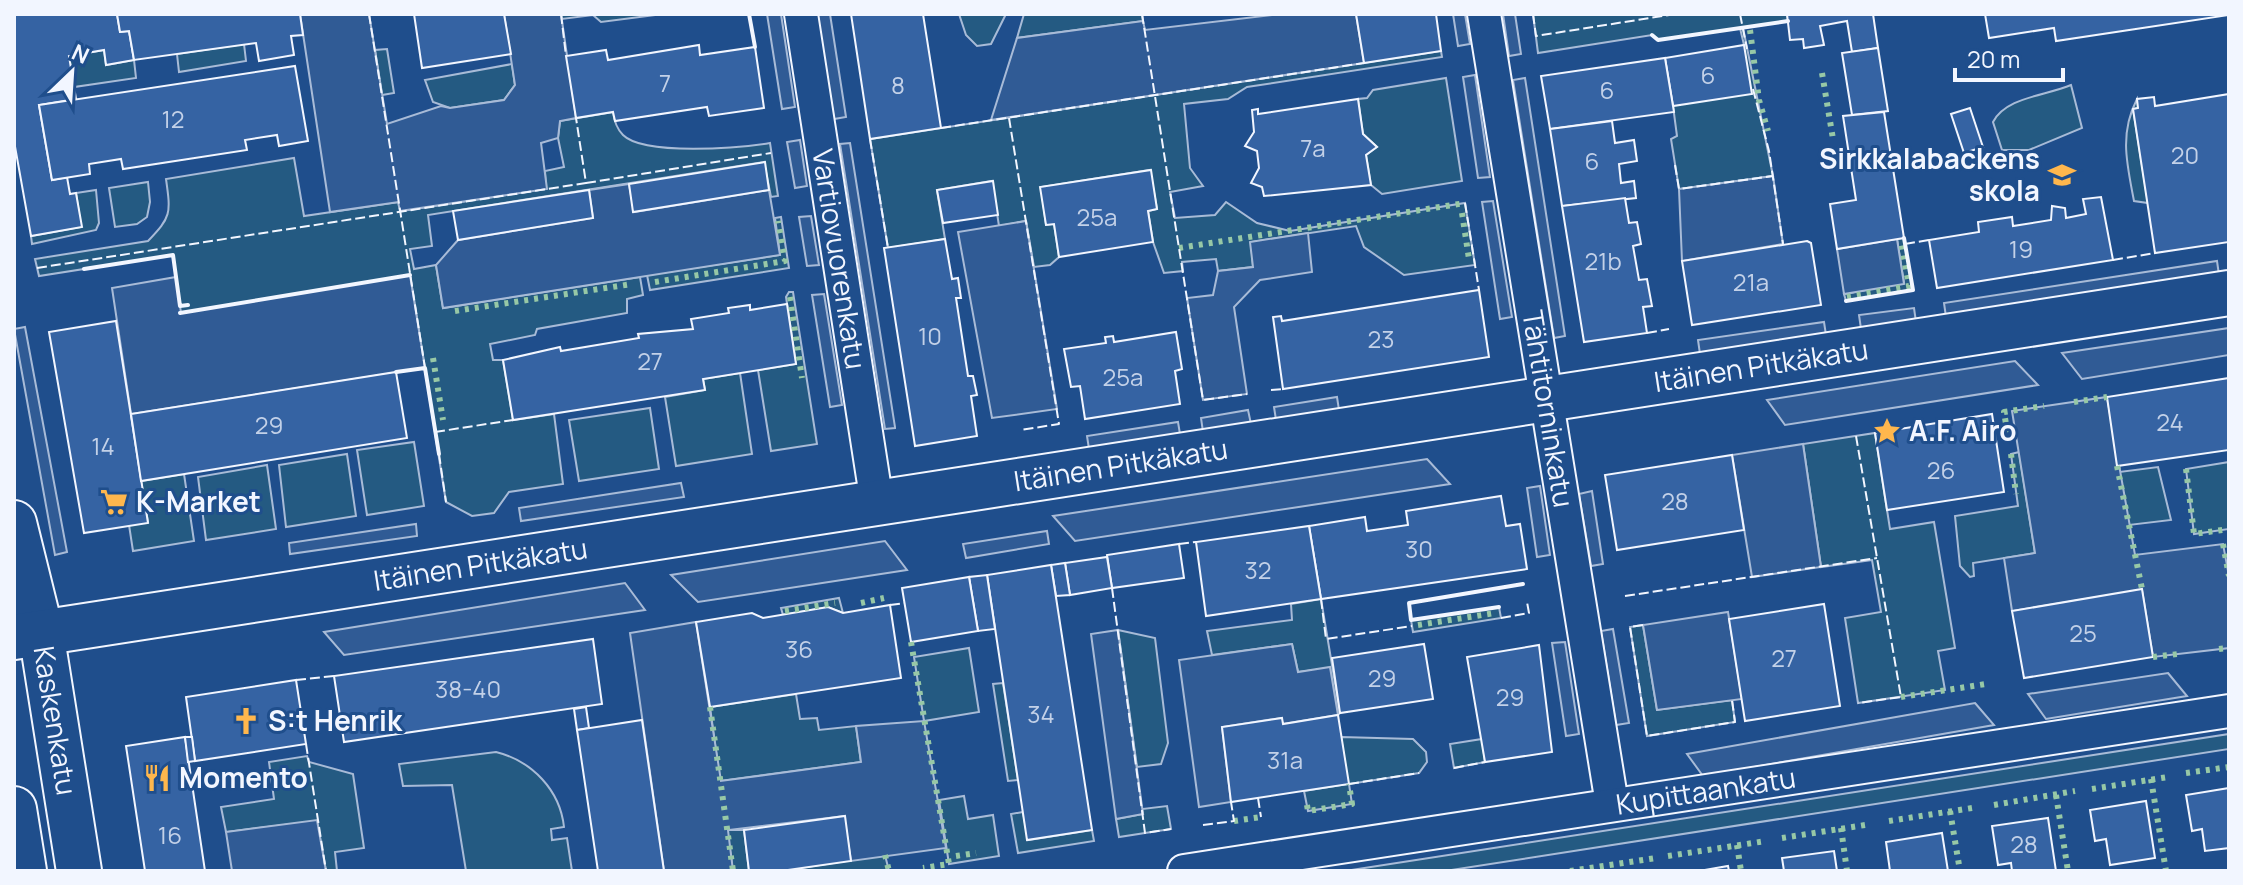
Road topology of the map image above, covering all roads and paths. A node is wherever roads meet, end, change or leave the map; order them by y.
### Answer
1 (801, 14) edge
2 (1484, 14) edge
3 (2229, 293) edge
4 (1545, 399) junction
5 (877, 503) junction
6 (14, 523) edge
7 (27, 634) edge
8 (2229, 711) edge
9 (1612, 804) junction
10 (14, 809) edge
11 (24, 871) edge
12 (79, 871) edge
13 (1184, 871) edge

1 - 5 street, Vartiovuorenkatu
2 - 4 street, Tähtitorninkatu
3 - 4 main road, Itäinen Pitkäkatu
4 - 5 main road, Itäinen Pitkäkatu
4 - 9 street, Tähtitorninkatu
5 - 7 main road, Itäinen Pitkäkatu
6 - 7 main road, Kaskenkatu
7 - 12 main road, Kaskenkatu
8 - 9 street, Kupittaankatu
9 - 13 street, Kupittaankatu
10 - 11 main road, Kaskenkatu

